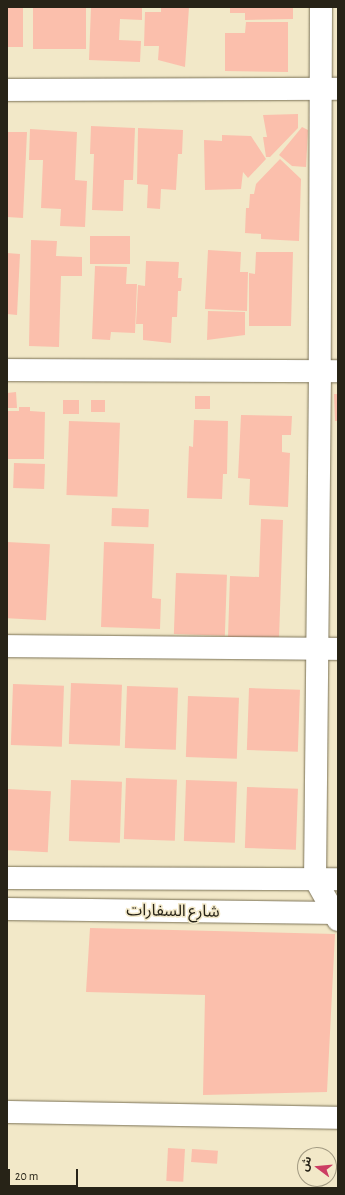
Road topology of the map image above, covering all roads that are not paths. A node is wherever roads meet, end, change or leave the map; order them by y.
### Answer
1 (321, 7) edge
2 (329, 89) edge
3 (7, 90) edge
4 (7, 370) edge
5 (329, 371) edge
6 (7, 646) edge
7 (328, 649) edge
8 (7, 878) edge
9 (315, 879) junction
10 (338, 879) edge
11 (7, 909) edge
12 (337, 916) edge
13 (7, 1112) edge
14 (338, 1118) edge

1 - 2 street
2 - 3 street
2 - 5 street
4 - 5 street
5 - 7 street
6 - 7 street
7 - 9 street
8 - 9 street, شارع السفارات
9 - 10 street, شارع السفارات
9 - 12 street
11 - 12 street, شارع السفارات
13 - 14 street

